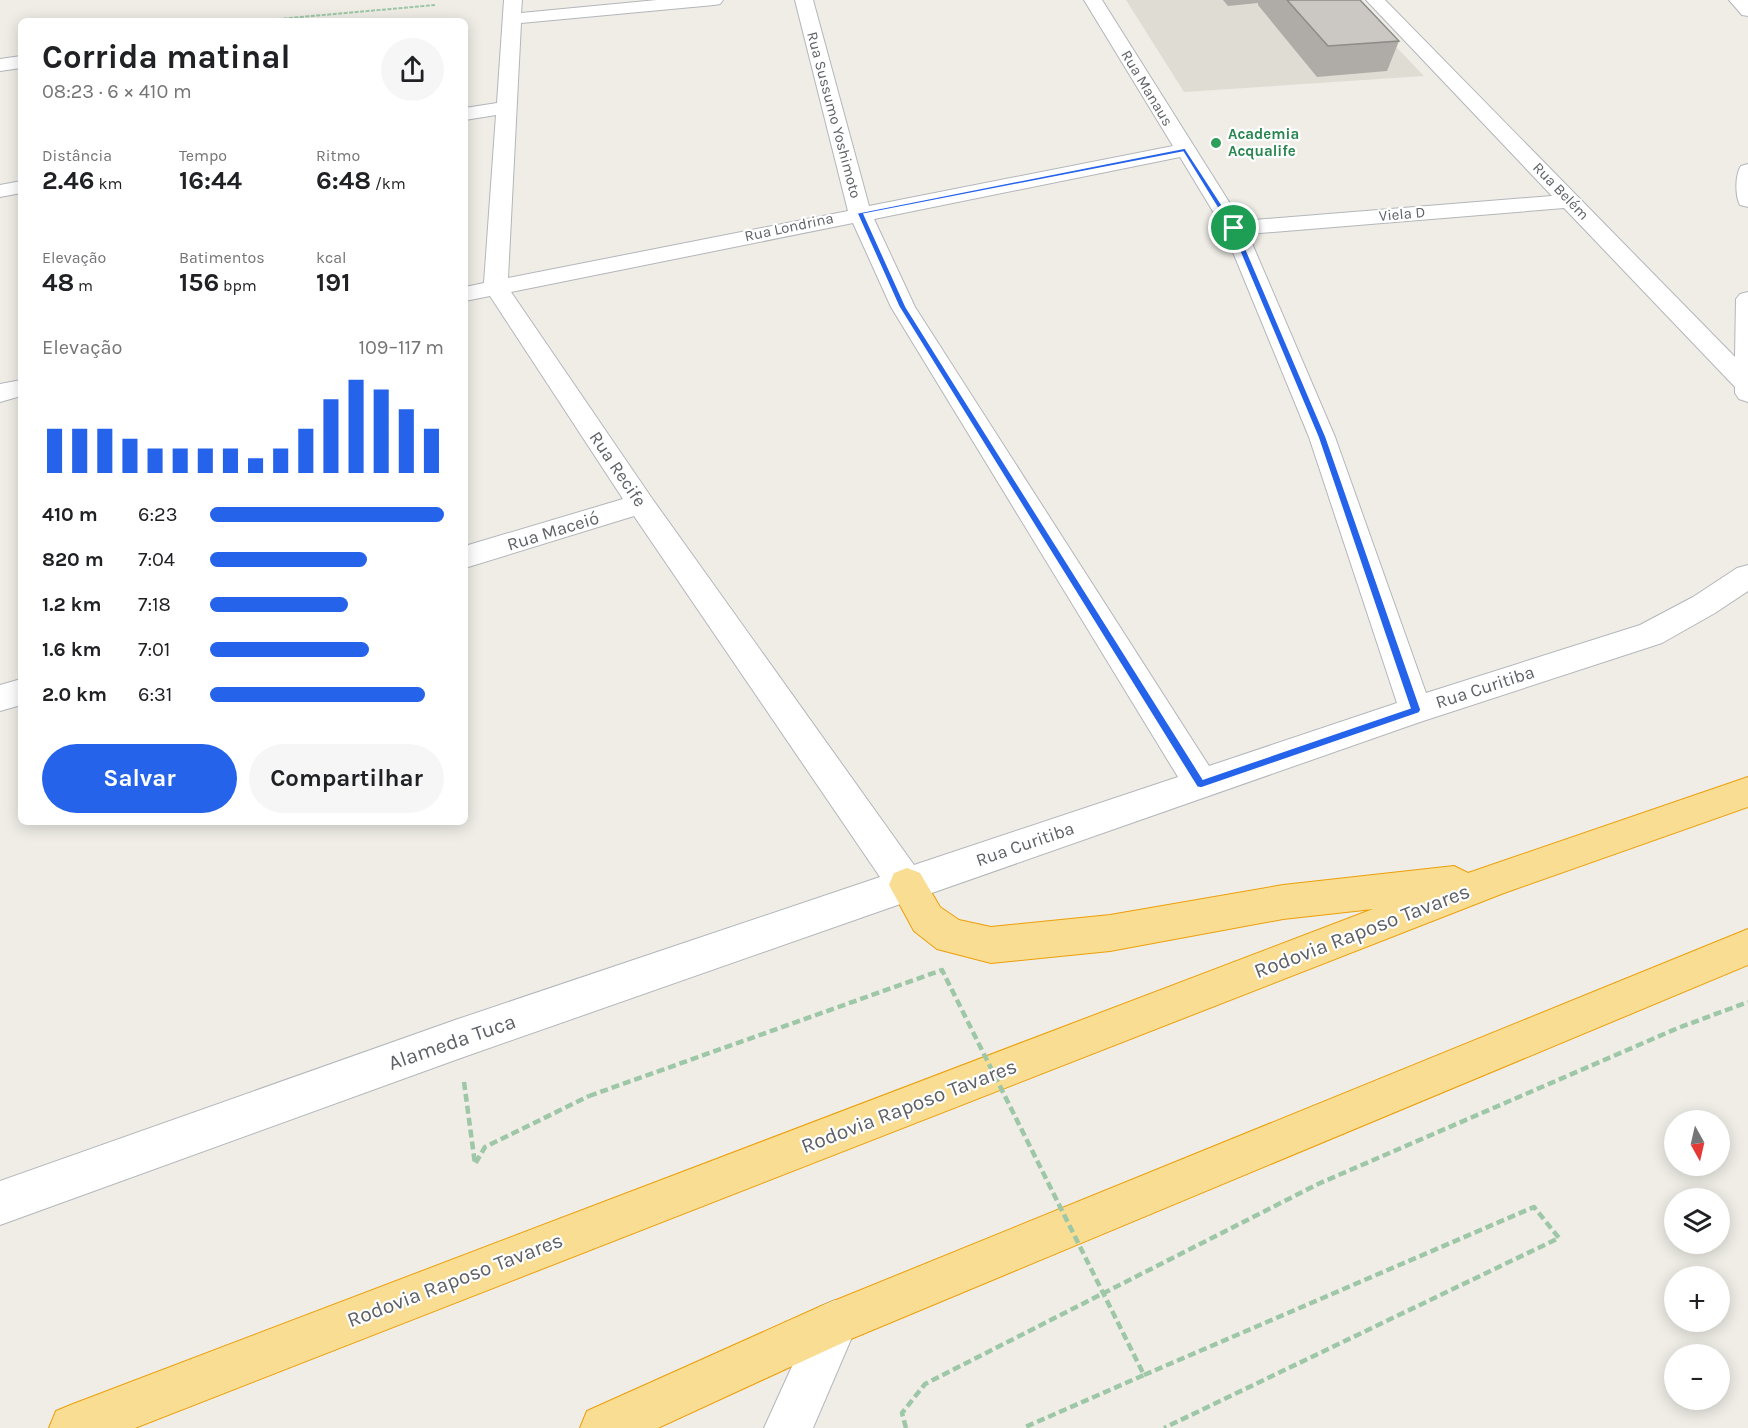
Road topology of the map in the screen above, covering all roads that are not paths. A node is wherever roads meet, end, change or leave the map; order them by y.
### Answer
1 (714, 0) edge
2 (804, 0) edge
3 (1093, 0) edge
4 (1375, 0) edge
5 (1738, 0) edge
6 (512, 10) edge
7 (1748, 11) edge
8 (18, 62) edge
9 (0, 65) edge
10 (506, 107) junction
11 (468, 113) edge
12 (1185, 150) junction
13 (1748, 170) edge
14 (18, 187) edge
15 (0, 190) edge
16 (1748, 200) edge
17 (1570, 201) junction
18 (860, 213) junction
19 (1234, 228) junction
20 (496, 287) junction
21 (468, 293) edge
22 (1748, 299) edge
23 (1747, 388) edge
24 (18, 389) edge
25 (0, 393) edge
26 (641, 504) junction
27 (468, 556) edge
28 (1748, 576) edge
29 (18, 693) edge
30 (0, 698) edge
31 (1416, 710) junction
32 (1201, 784) junction
33 (1748, 792) edge
34 (1501, 877) junction
35 (906, 885) junction
36 (1748, 946) edge
37 (0, 1203) edge
38 (835, 1323) junction
39 (73, 1428) edge
40 (604, 1428) edge
41 (788, 1428) edge

1 - 6 street
2 - 18 street, Rua Sussumo Yoshimoto
3 - 12 street, Rua Manaus
4 - 17 street, Rua Belém
5 - 7 street
6 - 10 street
8 - 9 street
10 - 11 street
10 - 20 street
12 - 18 street, Rua Londrina
12 - 19 street, Rua Manaus
13 - 16 street
14 - 15 street
17 - 19 street, Viela D
17 - 23 street, Rua Belém
18 - 20 street, Rua Londrina
18 - 32 street, Rua Sussumo Yoshimoto
19 - 31 street, Rua Manaus
20 - 21 street, Rua Londrina
20 - 26 street, Rua Recife
22 - 23 street
24 - 25 street
26 - 27 street, Rua Maceió
26 - 35 street, Rua Recife
28 - 31 street, Rua Curitiba
29 - 30 street
31 - 32 street, Rua Curitiba
32 - 35 street, Rua Curitiba
33 - 34 highway, Rodovia Raposo Tavares
34 - 35 highway
34 - 39 highway, Rodovia Raposo Tavares
35 - 37 street, Alameda Tuca
36 - 38 highway
38 - 40 highway
38 - 41 street

